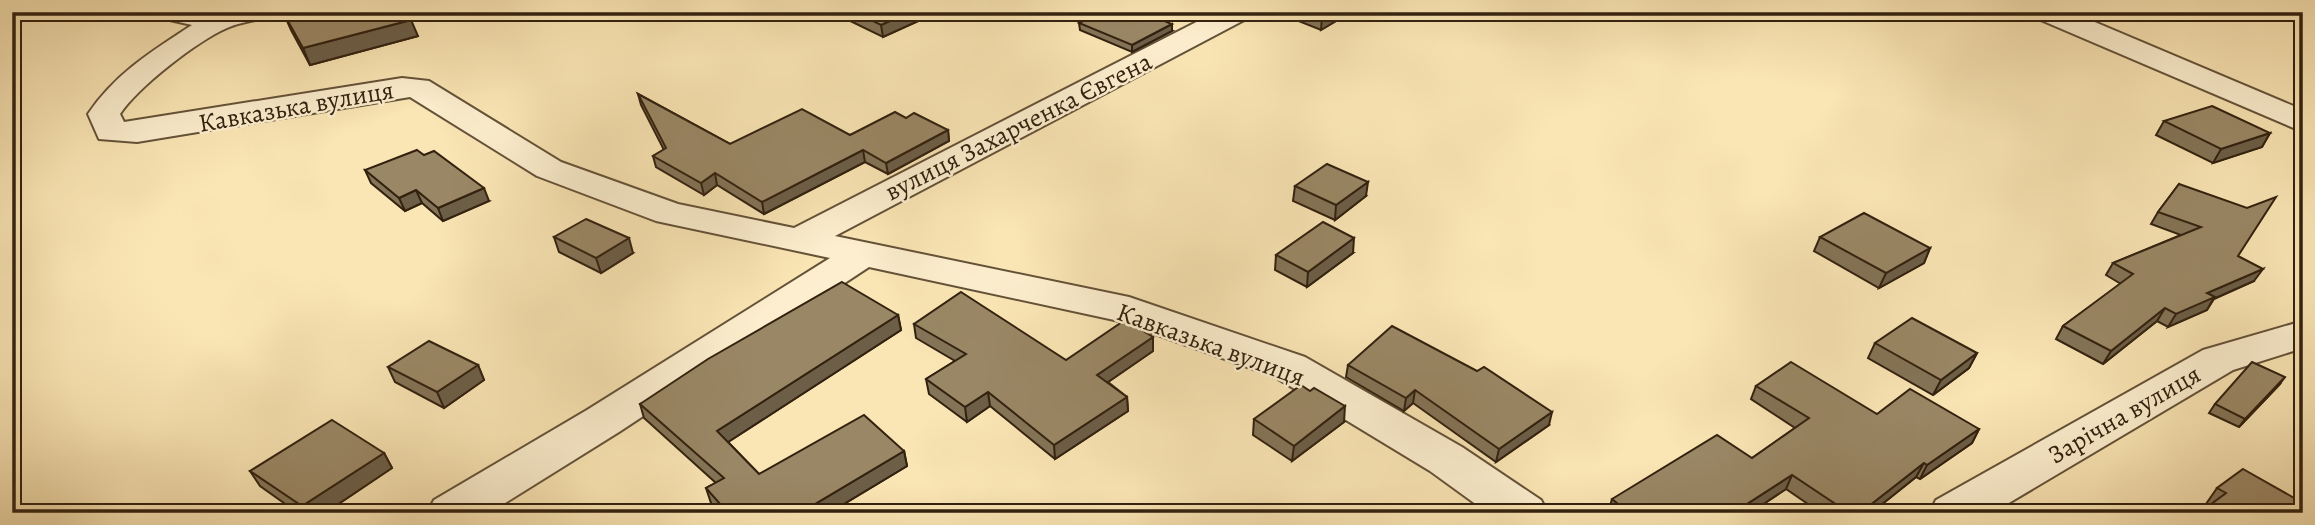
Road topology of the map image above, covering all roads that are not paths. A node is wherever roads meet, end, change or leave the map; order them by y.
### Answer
1 (171, 12) edge
2 (254, 12) edge
3 (1238, 12) edge
4 (2046, 12) edge
5 (216, 22) junction
6 (2303, 122) edge
7 (798, 241) junction
8 (865, 253) junction
9 (2303, 334) edge
10 (451, 513) edge
11 (1524, 513) edge
12 (1953, 513) edge

1 - 5 street, Кавказька вулиця
2 - 5 street, Кавказька вулиця
3 - 7 street, вулиця Захарченка Євгена
4 - 6 street
5 - 7 street, Кавказька вулиця
7 - 8 street, Кавказька вулиця
8 - 10 street
8 - 11 street, Кавказька вулиця
9 - 12 street, Зарічна вулиця

